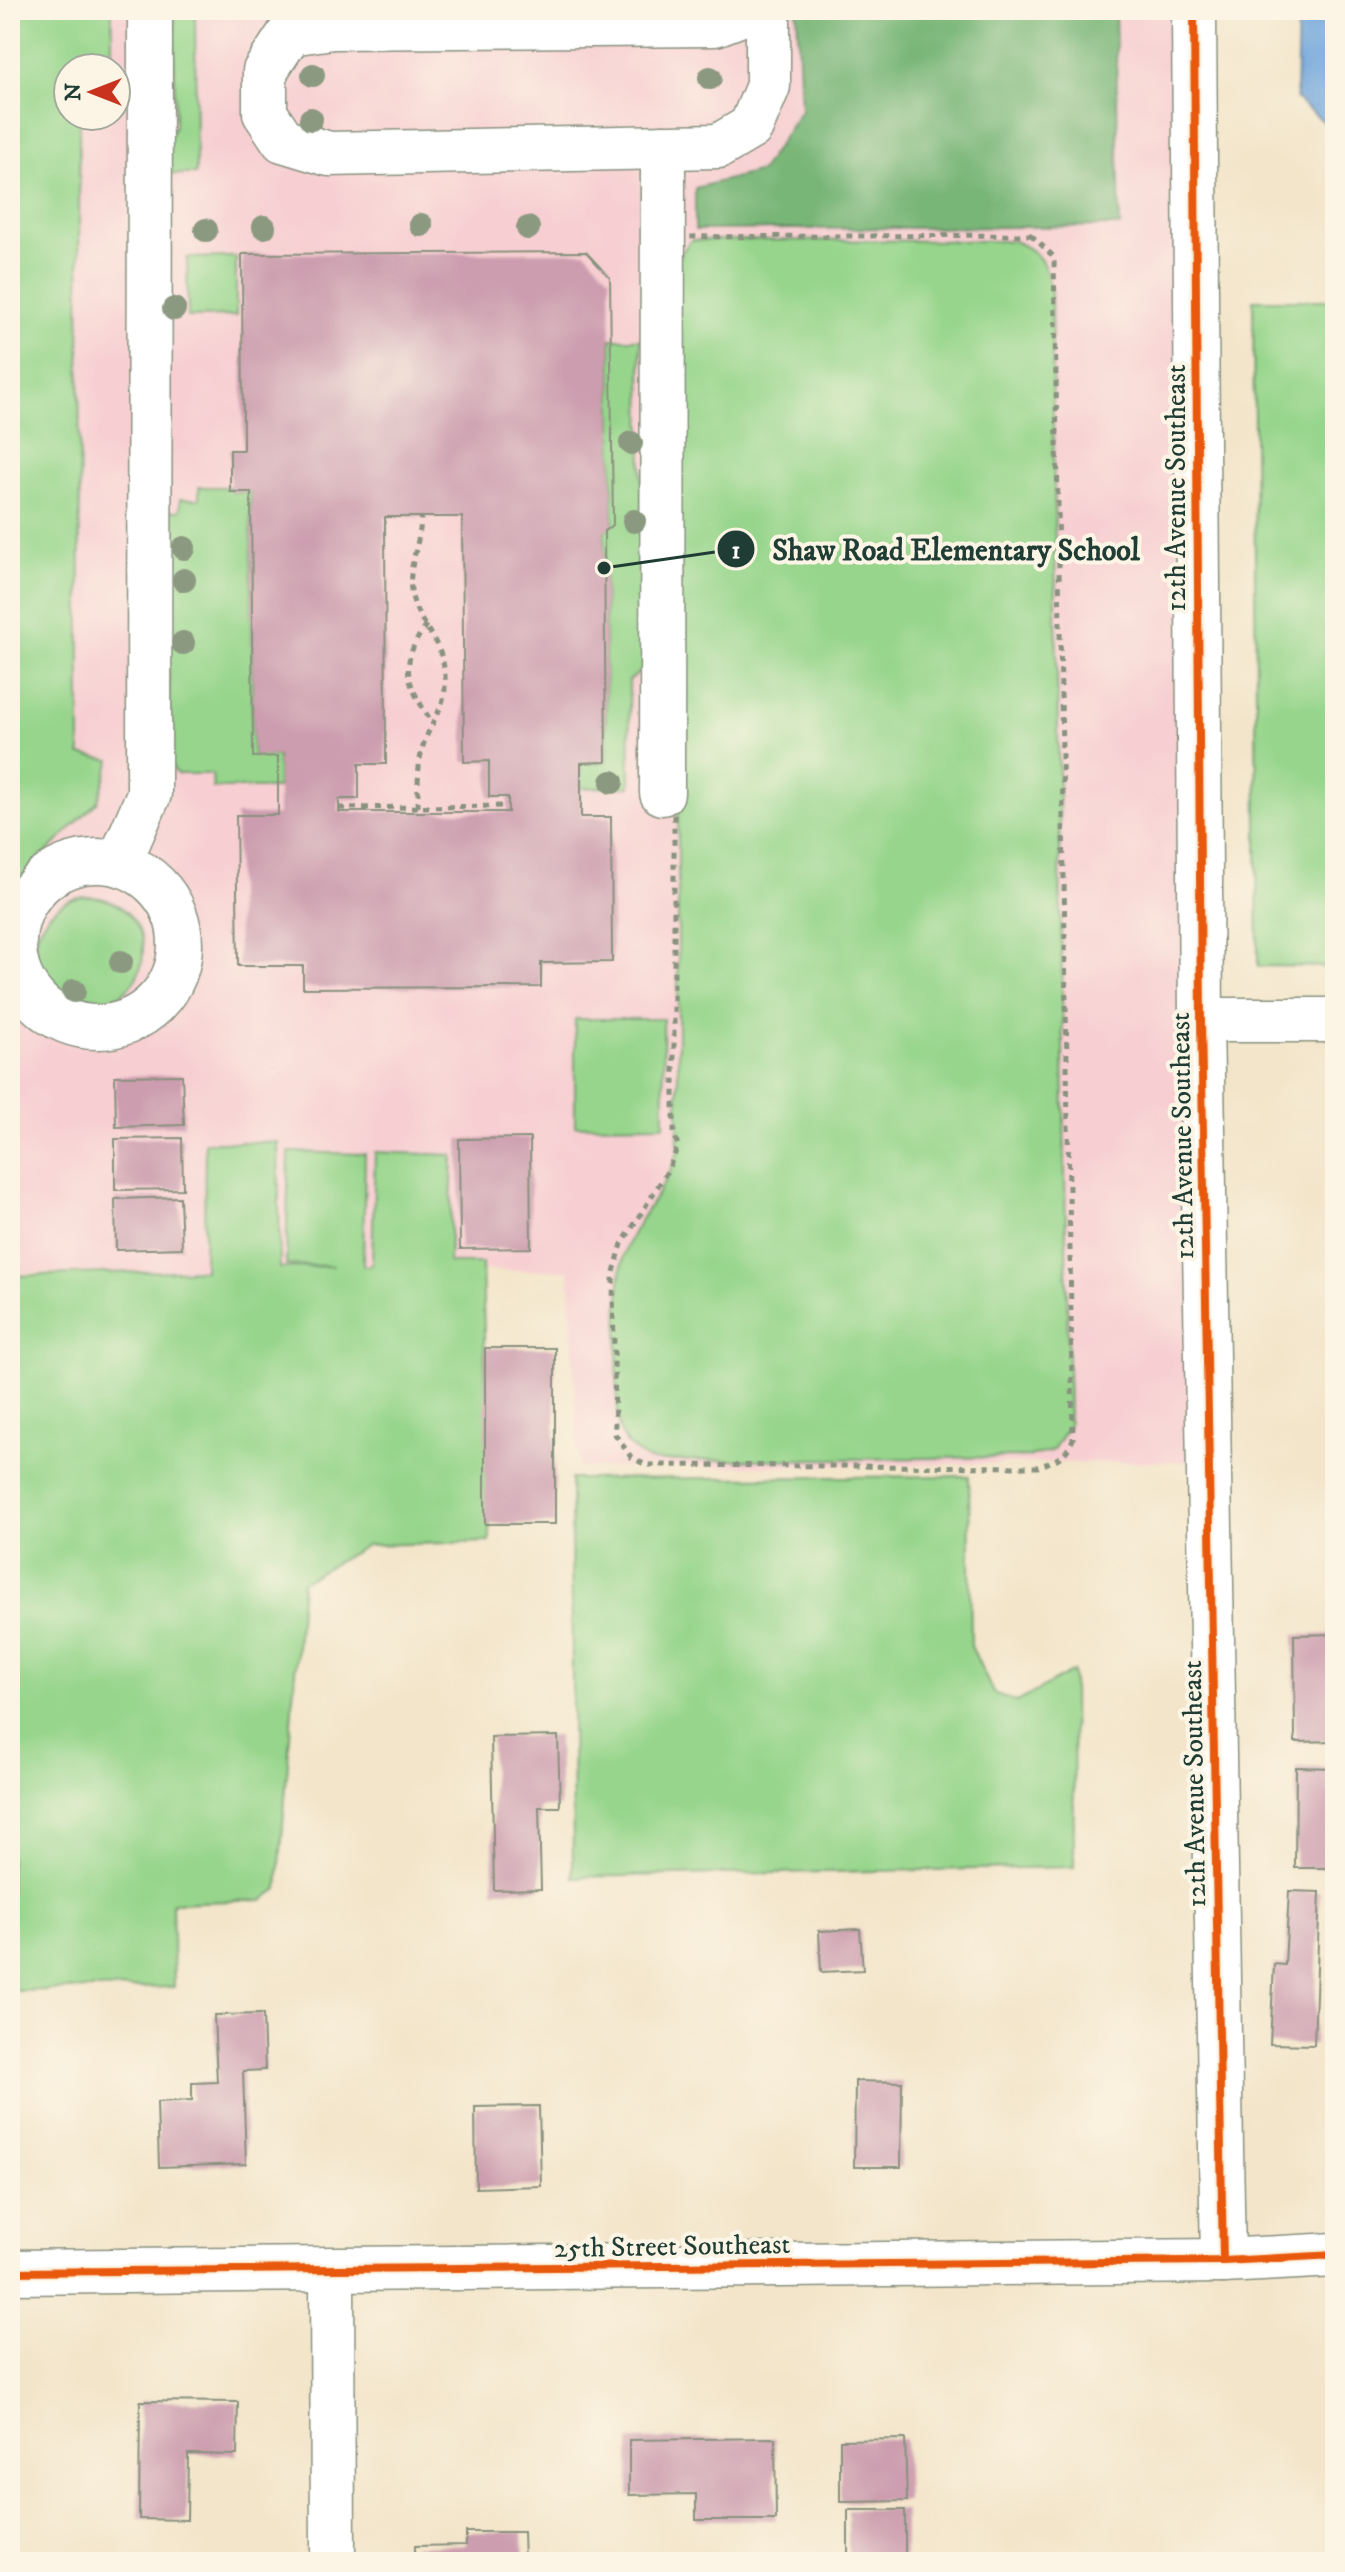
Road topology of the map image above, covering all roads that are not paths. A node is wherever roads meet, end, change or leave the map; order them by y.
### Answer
1 (150, 10) edge
2 (752, 10) edge
3 (768, 10) edge
4 (1194, 10) edge
5 (663, 147) junction
6 (662, 793) dead end
7 (119, 863) junction
8 (15, 976) edge
9 (1201, 1020) junction
10 (1335, 1020) edge
11 (1335, 2255) edge
12 (1223, 2261) junction
13 (332, 2270) junction
14 (10, 2272) edge
15 (333, 2562) edge

1 - 7 street
2 - 5 street
3 - 5 street
4 - 9 street, 12th Avenue Southeast
5 - 6 street
7 - 8 street
7 - 8 street
9 - 10 street
9 - 12 street, 12th Avenue Southeast
11 - 12 street, 25th Street Southeast
12 - 13 street, 25th Street Southeast
13 - 14 street, 25th Street Southeast
13 - 15 street

